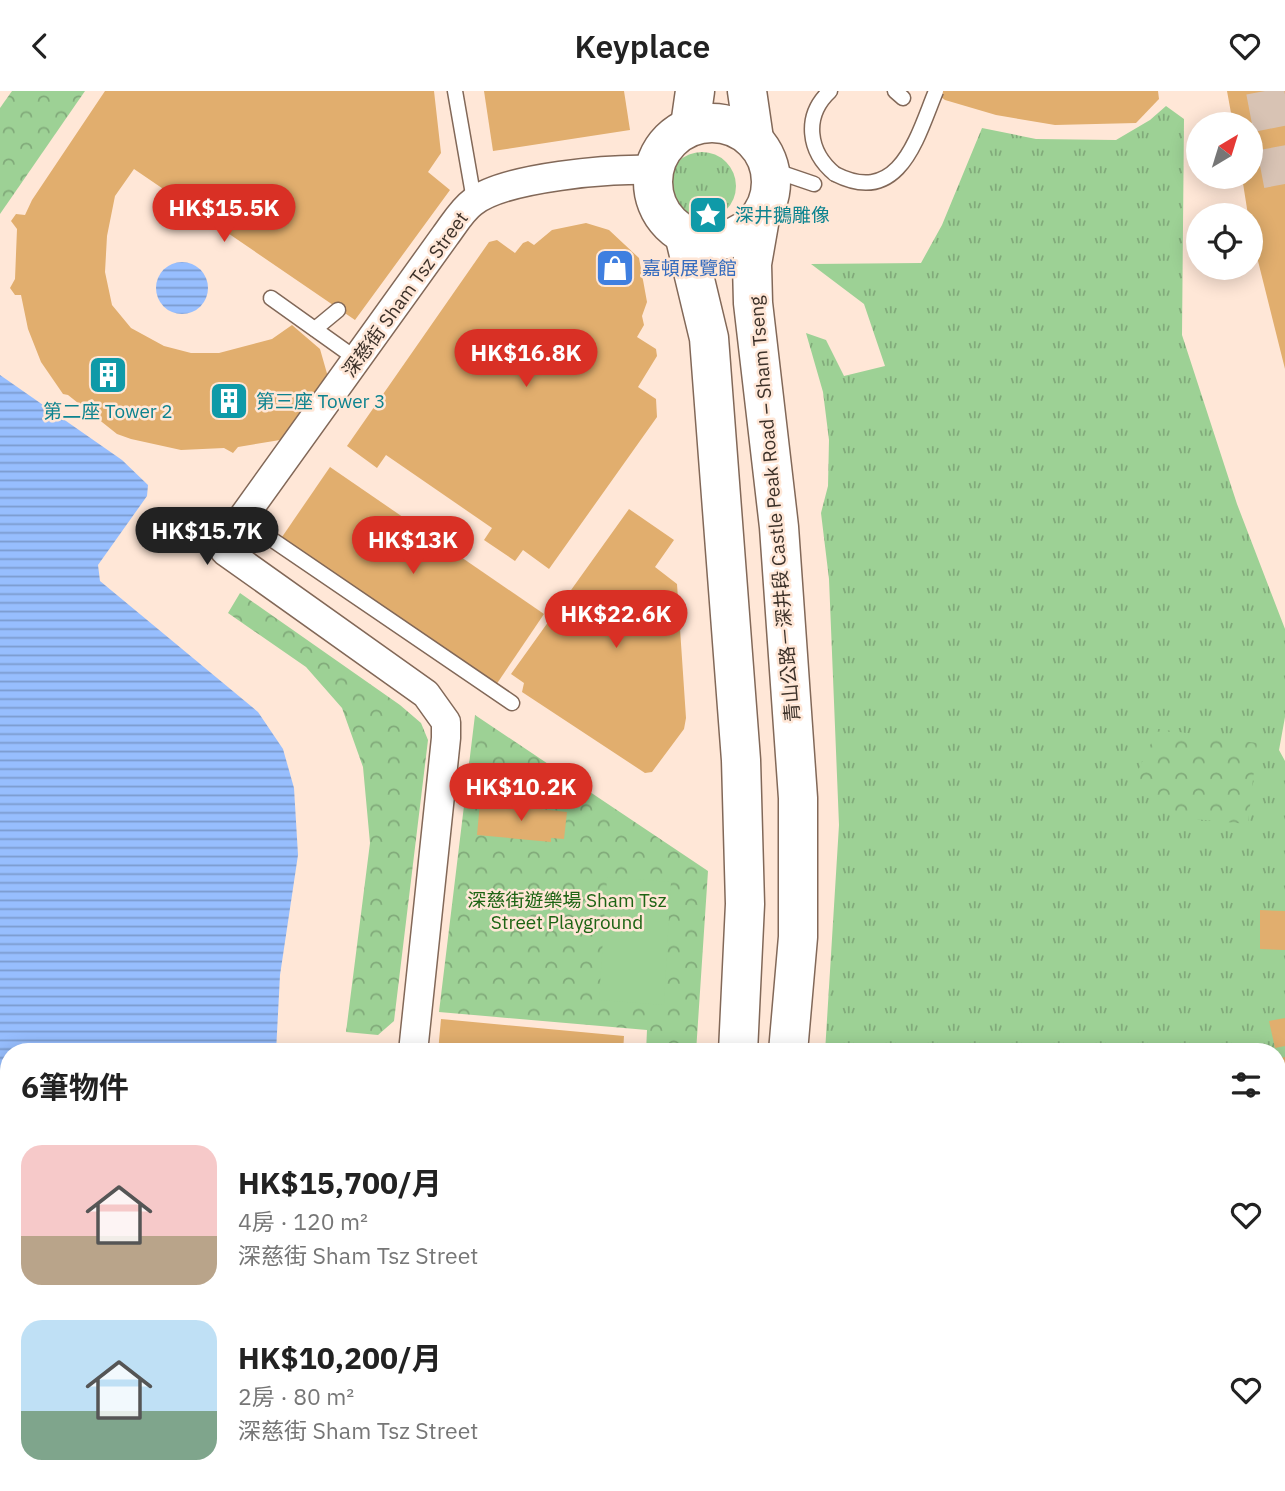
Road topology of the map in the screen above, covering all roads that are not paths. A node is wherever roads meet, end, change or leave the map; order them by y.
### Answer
1 (455, 91) edge
2 (747, 91) edge
3 (830, 91) edge
4 (936, 91) edge
5 (692, 109) edge
6 (762, 154) junction
7 (654, 170) junction
8 (814, 184) dead end
9 (474, 200) junction
10 (760, 218) junction
11 (684, 234) junction
12 (271, 297) dead end
13 (338, 310) dead end
14 (315, 330) junction
15 (358, 360) junction
16 (242, 519) junction
17 (512, 703) dead end
18 (414, 1043) edge
19 (738, 1043) edge
20 (789, 1043) edge

1 - 9 lane
2 - 6 main road
3 - 4 lane, bridge
5 - 6 main road
5 - 7 main road
6 - 8 lane
6 - 10 main road
7 - 9 street, 深慈街 Sham Tsz Street
7 - 11 main road
9 - 15 street, 深慈街 Sham Tsz Street
10 - 11 main road
10 - 20 main road, 青山公路－深井段 Castle Peak Road – Sham Tseng
11 - 19 main road
12 - 14 lane
13 - 14 lane
14 - 15 lane
15 - 16 street, 深慈街 Sham Tsz Street
16 - 17 lane
16 - 18 street, 深慈街 Sham Tsz Street

